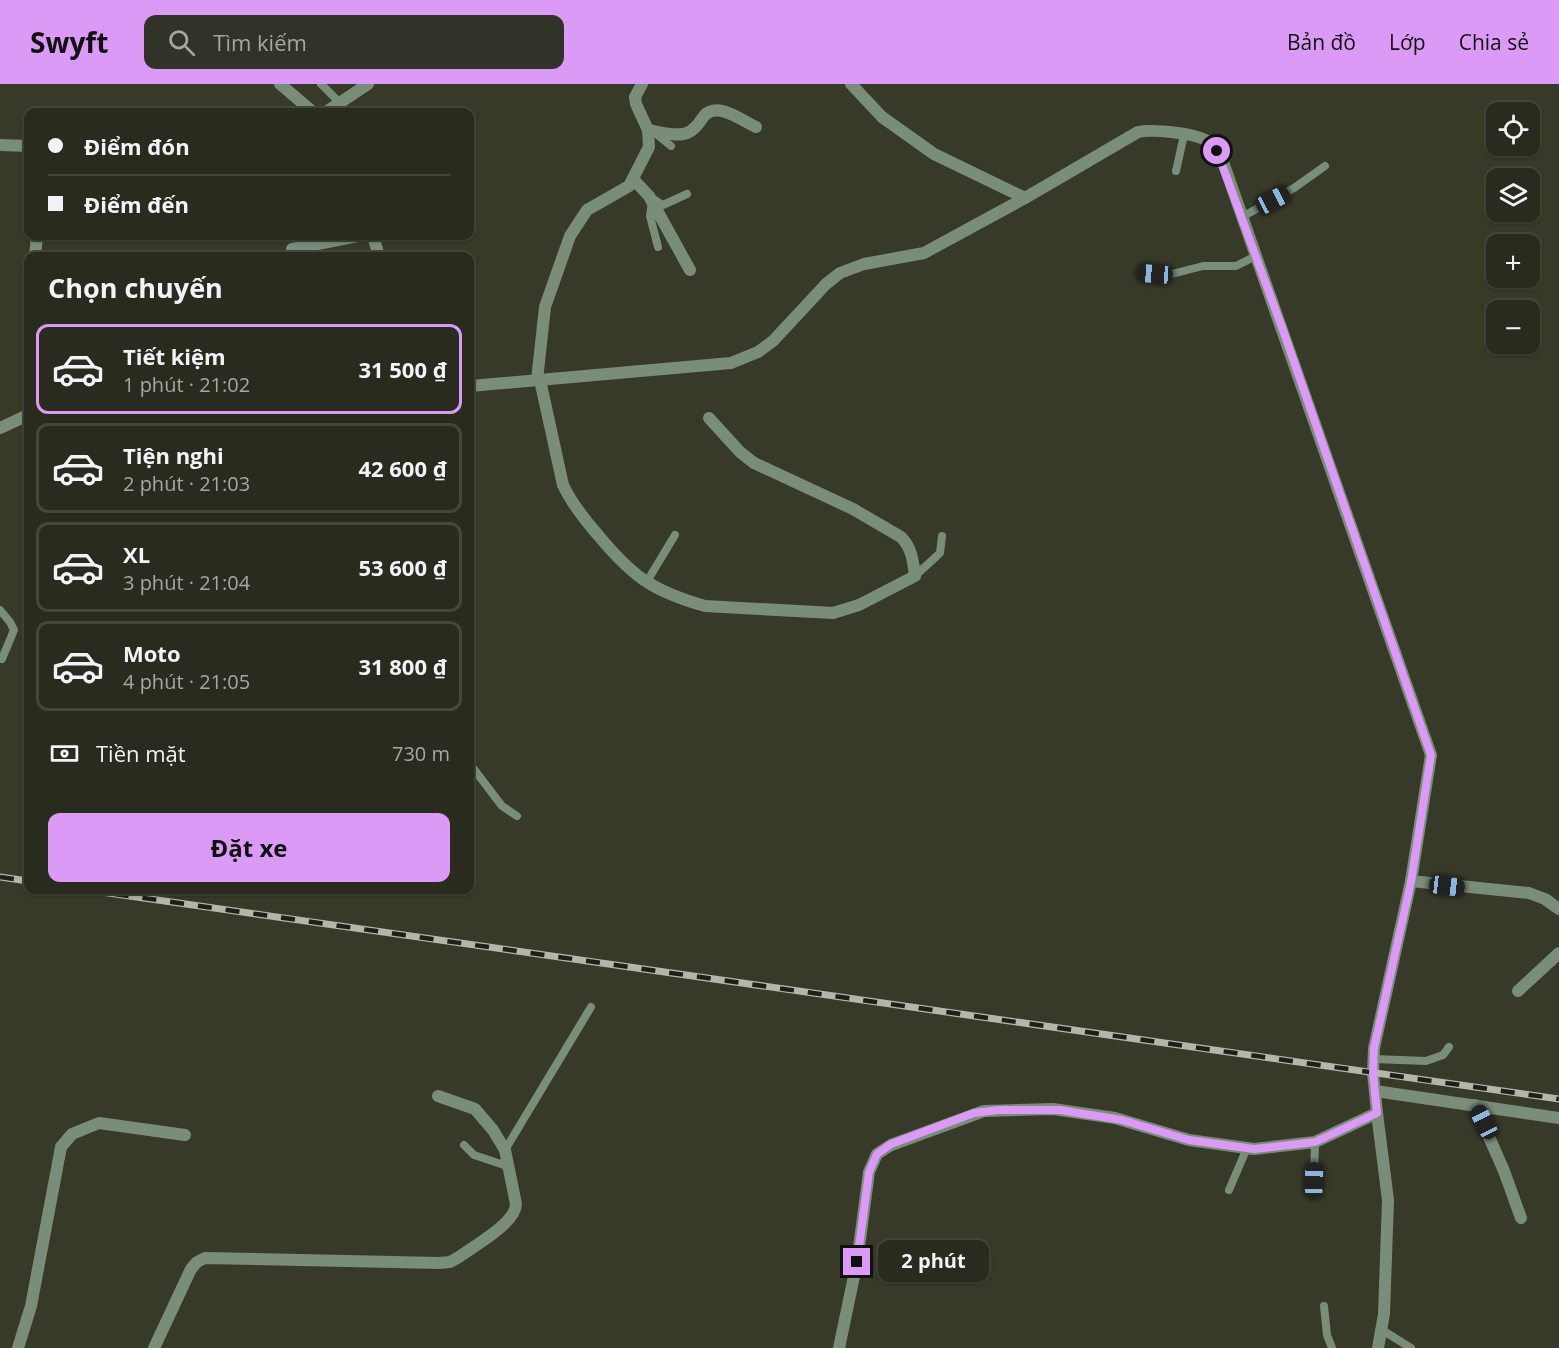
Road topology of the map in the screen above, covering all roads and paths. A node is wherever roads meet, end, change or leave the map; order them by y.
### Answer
1 (280, 84) edge
2 (321, 84) edge
3 (368, 84) edge
4 (642, 84) edge
5 (851, 84) edge
6 (340, 103) junction
7 (308, 108) edge
8 (332, 108) edge
9 (756, 127) dead end
10 (650, 131) junction
11 (1184, 135) junction
12 (0, 145) edge
13 (24, 146) edge
14 (671, 146) dead end
15 (1325, 166) dead end
16 (1176, 171) dead end
17 (633, 180) junction
18 (687, 194) dead end
19 (1025, 198) junction
20 (651, 199) junction
21 (1242, 217) junction
22 (338, 240) edge
23 (658, 246) dead end
24 (292, 249) dead end
25 (1256, 255) junction
26 (690, 270) dead end
27 (1142, 273) dead end
28 (539, 380) junction
29 (474, 386) edge
30 (24, 417) edge
31 (709, 418) dead end
32 (0, 428) edge
33 (675, 536) dead end
34 (942, 536) dead end
35 (915, 576) junction
36 (646, 583) junction
37 (0, 610) edge
38 (2, 659) dead end
39 (474, 769) edge
40 (517, 816) dead end
41 (1411, 882) junction
42 (1559, 909) edge
43 (1559, 953) edge
44 (1518, 991) dead end
45 (591, 1007) dead end
46 (1449, 1047) dead end
47 (1374, 1059) junction
48 (1375, 1091) junction
49 (438, 1096) dead end
50 (1475, 1106) junction
51 (1377, 1113) junction
52 (1559, 1118) edge
53 (185, 1135) dead end
54 (1315, 1142) junction
55 (464, 1145) dead end
56 (1247, 1148) junction
57 (505, 1150) junction
58 (510, 1167) junction
59 (1314, 1180) dead end
60 (1229, 1190) dead end
61 (1521, 1218) dead end
62 (1324, 1305) dead end
63 (1382, 1330) junction
64 (18, 1348) edge
65 (154, 1348) edge
66 (839, 1348) edge
67 (1332, 1348) edge
68 (1378, 1348) edge
69 (1411, 1348) edge

1 - 7 street
2 - 6 lane
3 - 6 street
4 - 10 street
5 - 19 street
6 - 8 street
9 - 10 street
10 - 14 lane
10 - 17 street
11 - 16 lane
11 - 19 street
11 - 21 street
12 - 13 street
15 - 21 lane
17 - 20 street
17 - 28 street
18 - 20 lane
19 - 28 street
20 - 23 lane
20 - 26 street
21 - 25 street
22 - 24 street
25 - 27 lane
25 - 41 street
28 - 29 street
28 - 36 street
30 - 32 street
31 - 35 street
33 - 36 lane
34 - 35 lane
35 - 36 street
37 - 38 lane
39 - 40 lane
41 - 42 street
41 - 47 street
43 - 44 street
45 - 57 lane
46 - 47 lane
47 - 48 street
48 - 50 street
48 - 51 street
49 - 57 street
50 - 52 street
50 - 61 street
51 - 54 street
51 - 63 street
53 - 64 street
54 - 56 street
54 - 59 lane
55 - 58 lane
56 - 60 lane
56 - 66 street
57 - 58 street
58 - 65 street
62 - 67 lane
63 - 68 street
63 - 69 lane

